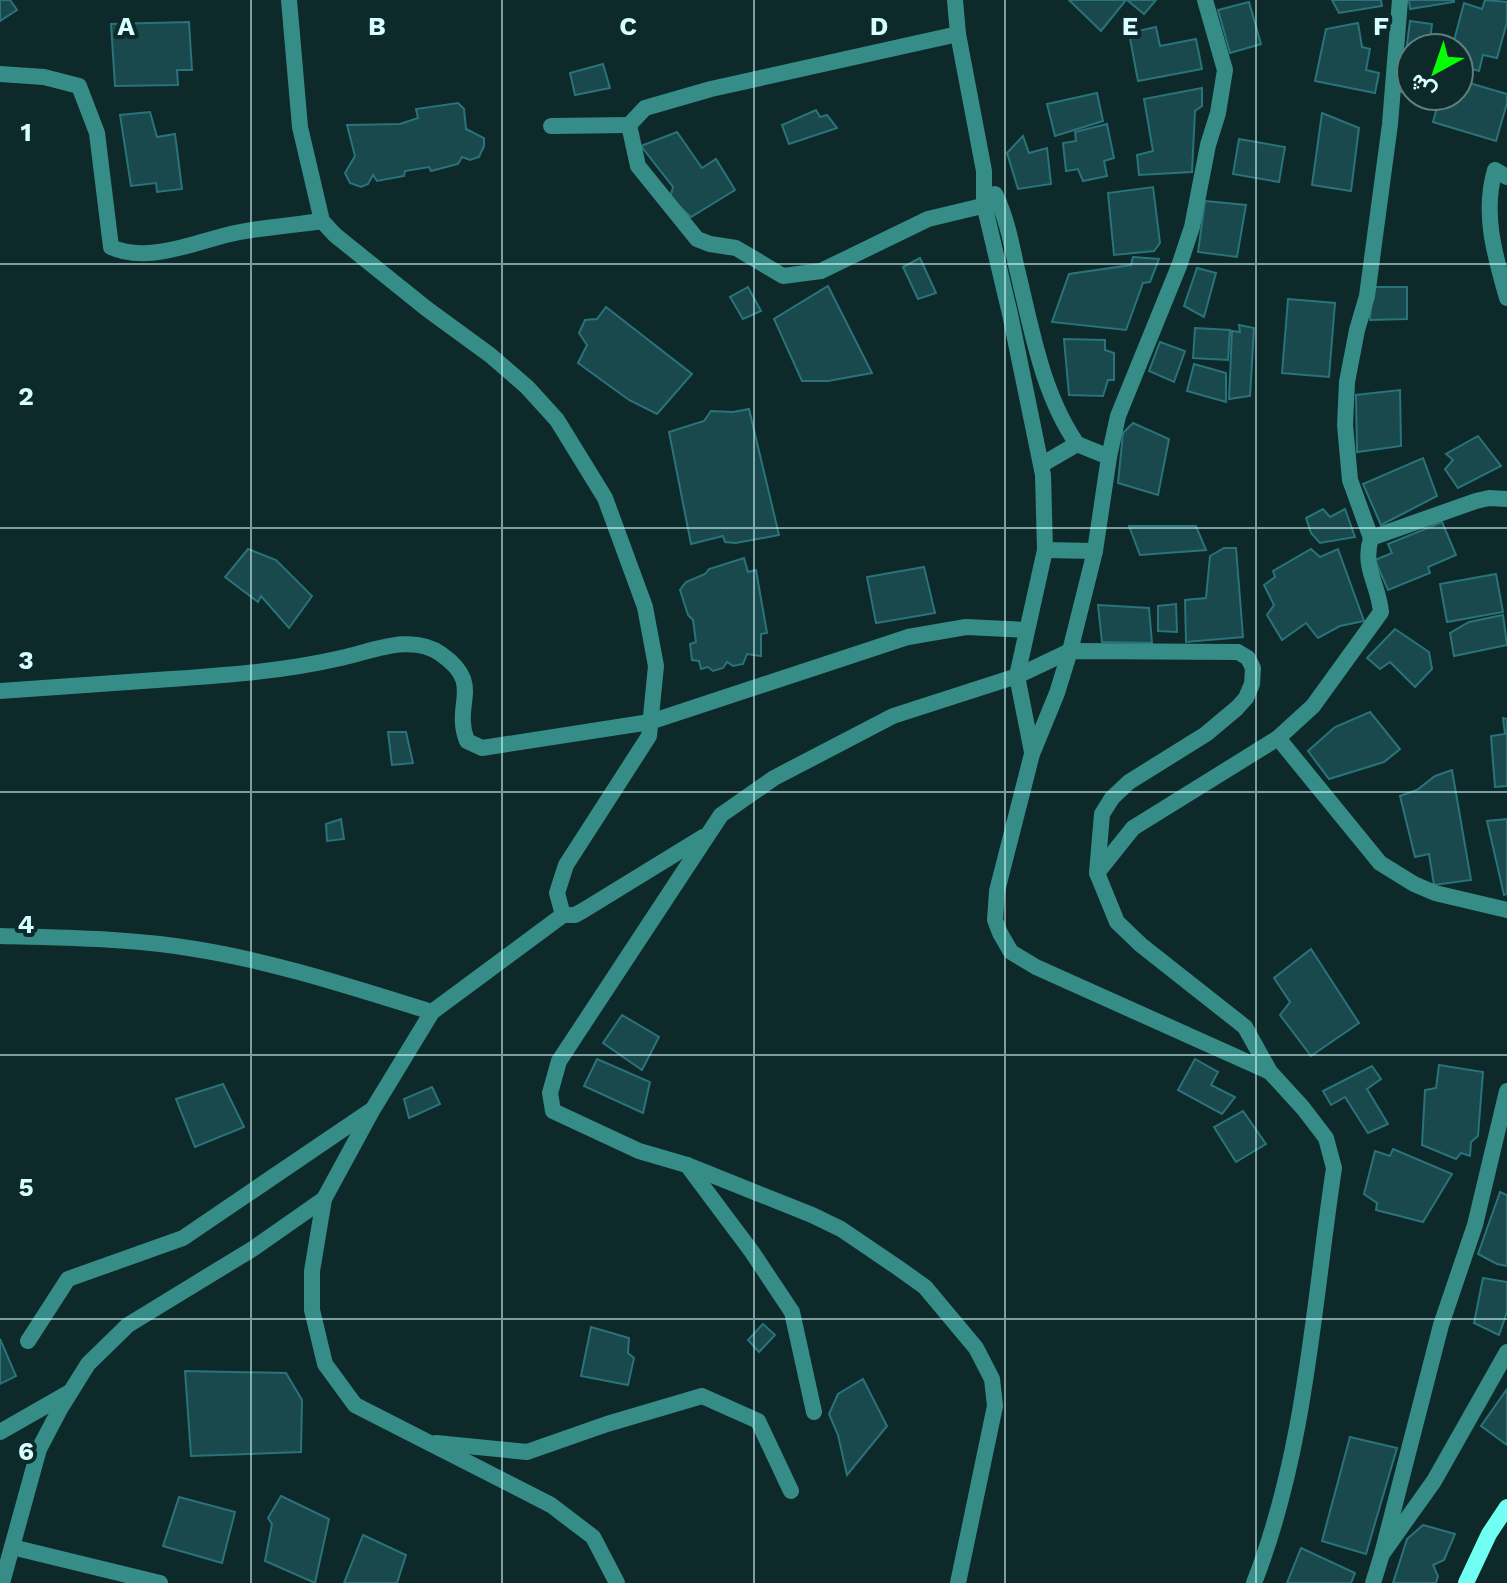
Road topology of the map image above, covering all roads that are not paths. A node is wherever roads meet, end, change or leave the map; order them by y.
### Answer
1 (289, 0) edge
2 (955, 0) edge
3 (1205, 0) edge
4 (1400, 0) edge
5 (958, 34) junction
6 (0, 74) edge
7 (629, 125) junction
8 (551, 126) dead end
9 (1507, 177) edge
10 (991, 203) junction
11 (322, 221) junction
12 (1507, 298) edge
13 (1077, 444) junction
14 (1109, 457) junction
15 (1041, 465) junction
16 (1507, 499) edge
17 (1371, 538) junction
18 (1045, 550) junction
19 (1095, 551) junction
20 (1026, 630) junction
21 (1070, 651) junction
22 (1017, 676) junction
23 (0, 691) edge
24 (650, 722) junction
25 (1278, 738) junction
26 (1032, 754) junction
27 (708, 834) junction
28 (1097, 873) junction
29 (1507, 910) edge
30 (563, 915) junction
31 (0, 936) edge
32 (432, 1012) junction
33 (1270, 1072) junction
34 (1507, 1091) edge
35 (373, 1109) junction
36 (687, 1165) junction
37 (324, 1199) junction
38 (28, 1341) dead end
39 (1507, 1352) edge
40 (71, 1391) junction
41 (814, 1412) dead end
42 (0, 1432) edge
43 (426, 1442) junction
44 (791, 1491) dead end
45 (1507, 1507) edge
46 (12, 1547) junction
47 (1382, 1554) junction
48 (2, 1583) edge
49 (160, 1583) edge
50 (616, 1583) edge
51 (958, 1583) edge
52 (1254, 1583) edge
53 (1373, 1583) edge
54 (1466, 1583) edge

1 - 11 street
2 - 5 street
3 - 14 street
4 - 17 street
5 - 7 street
5 - 10 street
6 - 11 street
7 - 8 street
7 - 10 street
9 - 12 street
10 - 13 street
10 - 15 street
11 - 24 street
13 - 14 street
13 - 15 street
14 - 19 street
15 - 18 street
16 - 17 street
17 - 25 street
18 - 19 street
18 - 20 street
19 - 21 street
20 - 22 street
20 - 24 street
21 - 22 street
21 - 26 street
21 - 28 street
22 - 26 street
22 - 27 street
23 - 24 street
24 - 30 street
25 - 28 street
25 - 29 street
26 - 33 street
27 - 30 street
27 - 36 street
28 - 33 street
30 - 32 street
31 - 32 street
32 - 35 street
33 - 52 street
34 - 47 street
35 - 37 street
35 - 38 street
36 - 41 street
36 - 51 street
37 - 40 street
37 - 43 street
39 - 47 street
40 - 42 street
40 - 46 street
43 - 44 street
43 - 50 street
45 - 54 main road
46 - 48 street
46 - 49 street
47 - 53 street

